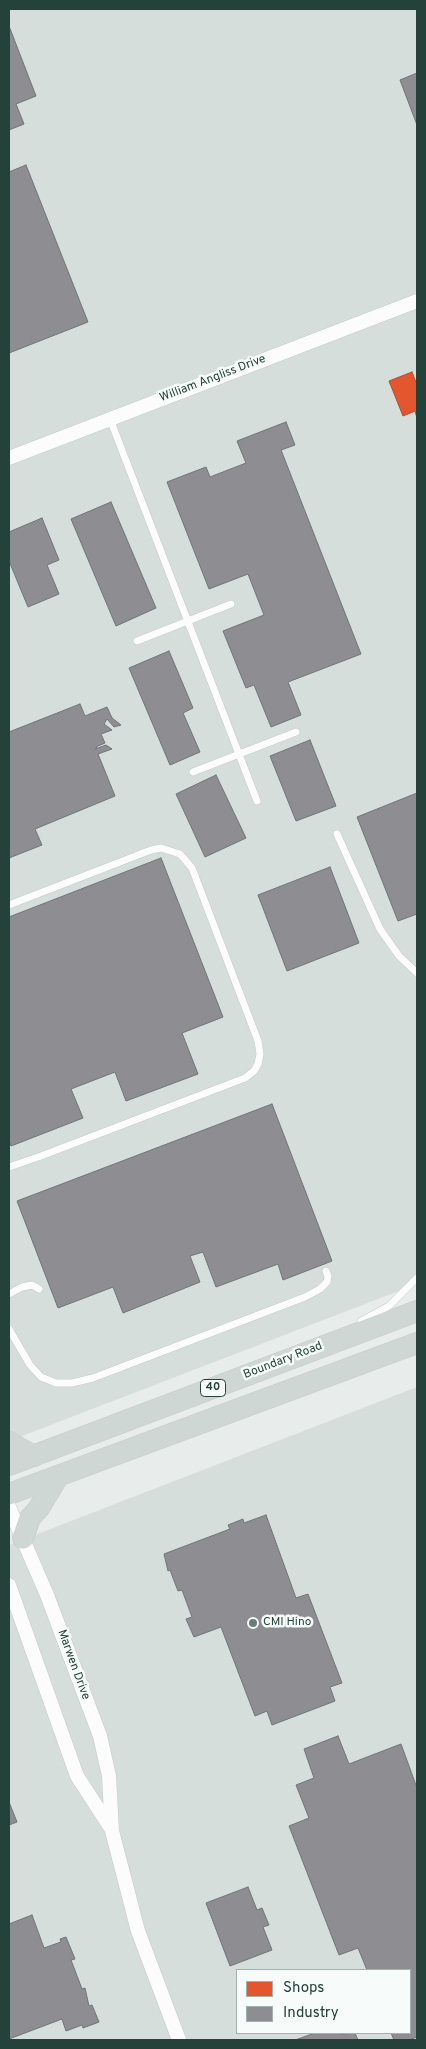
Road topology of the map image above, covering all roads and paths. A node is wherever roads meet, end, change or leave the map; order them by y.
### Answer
1 (417, 301) edge
2 (110, 419) junction
3 (9, 458) edge
4 (231, 604) dead end
5 (188, 621) junction
6 (137, 641) dead end
7 (296, 732) dead end
8 (239, 755) junction
9 (193, 772) dead end
10 (256, 801) dead end
11 (337, 834) dead end
12 (9, 906) edge
13 (417, 973) edge
14 (9, 1167) edge
15 (326, 1271) dead end
16 (417, 1278) edge
17 (39, 1289) dead end
18 (9, 1294) edge
19 (417, 1311) edge
20 (354, 1325) dead end
21 (9, 1328) edge
22 (417, 1343) edge
23 (296, 1349) dead end
24 (269, 1366) junction
25 (9, 1442) edge
26 (34, 1456) junction
27 (9, 1465) edge
28 (57, 1478) junction
29 (9, 1494) edge
30 (9, 1507) edge
31 (23, 1538) junction
32 (9, 1585) edge
33 (112, 1831) junction
34 (179, 2040) edge

1 - 2 street, William Angliss Drive
2 - 3 street, William Angliss Drive
2 - 5 lane
4 - 5 lane
5 - 6 lane
5 - 8 lane
7 - 8 lane
8 - 9 lane
8 - 10 lane
11 - 13 lane
12 - 14 lane
15 - 21 lane
16 - 20 lane
17 - 18 lane
19 - 24 main road, Boundary Road / 40
22 - 28 main road, 40
23 - 24 lane
24 - 26 main road, Boundary Road / 40
25 - 26 main road
26 - 27 main road, Boundary Road / 40
28 - 29 main road, 40
28 - 31 main road
30 - 31 street, Marwen Drive
31 - 33 street, Marwen Drive
32 - 33 street, Marwen Drive
33 - 34 street, Marwen Drive

